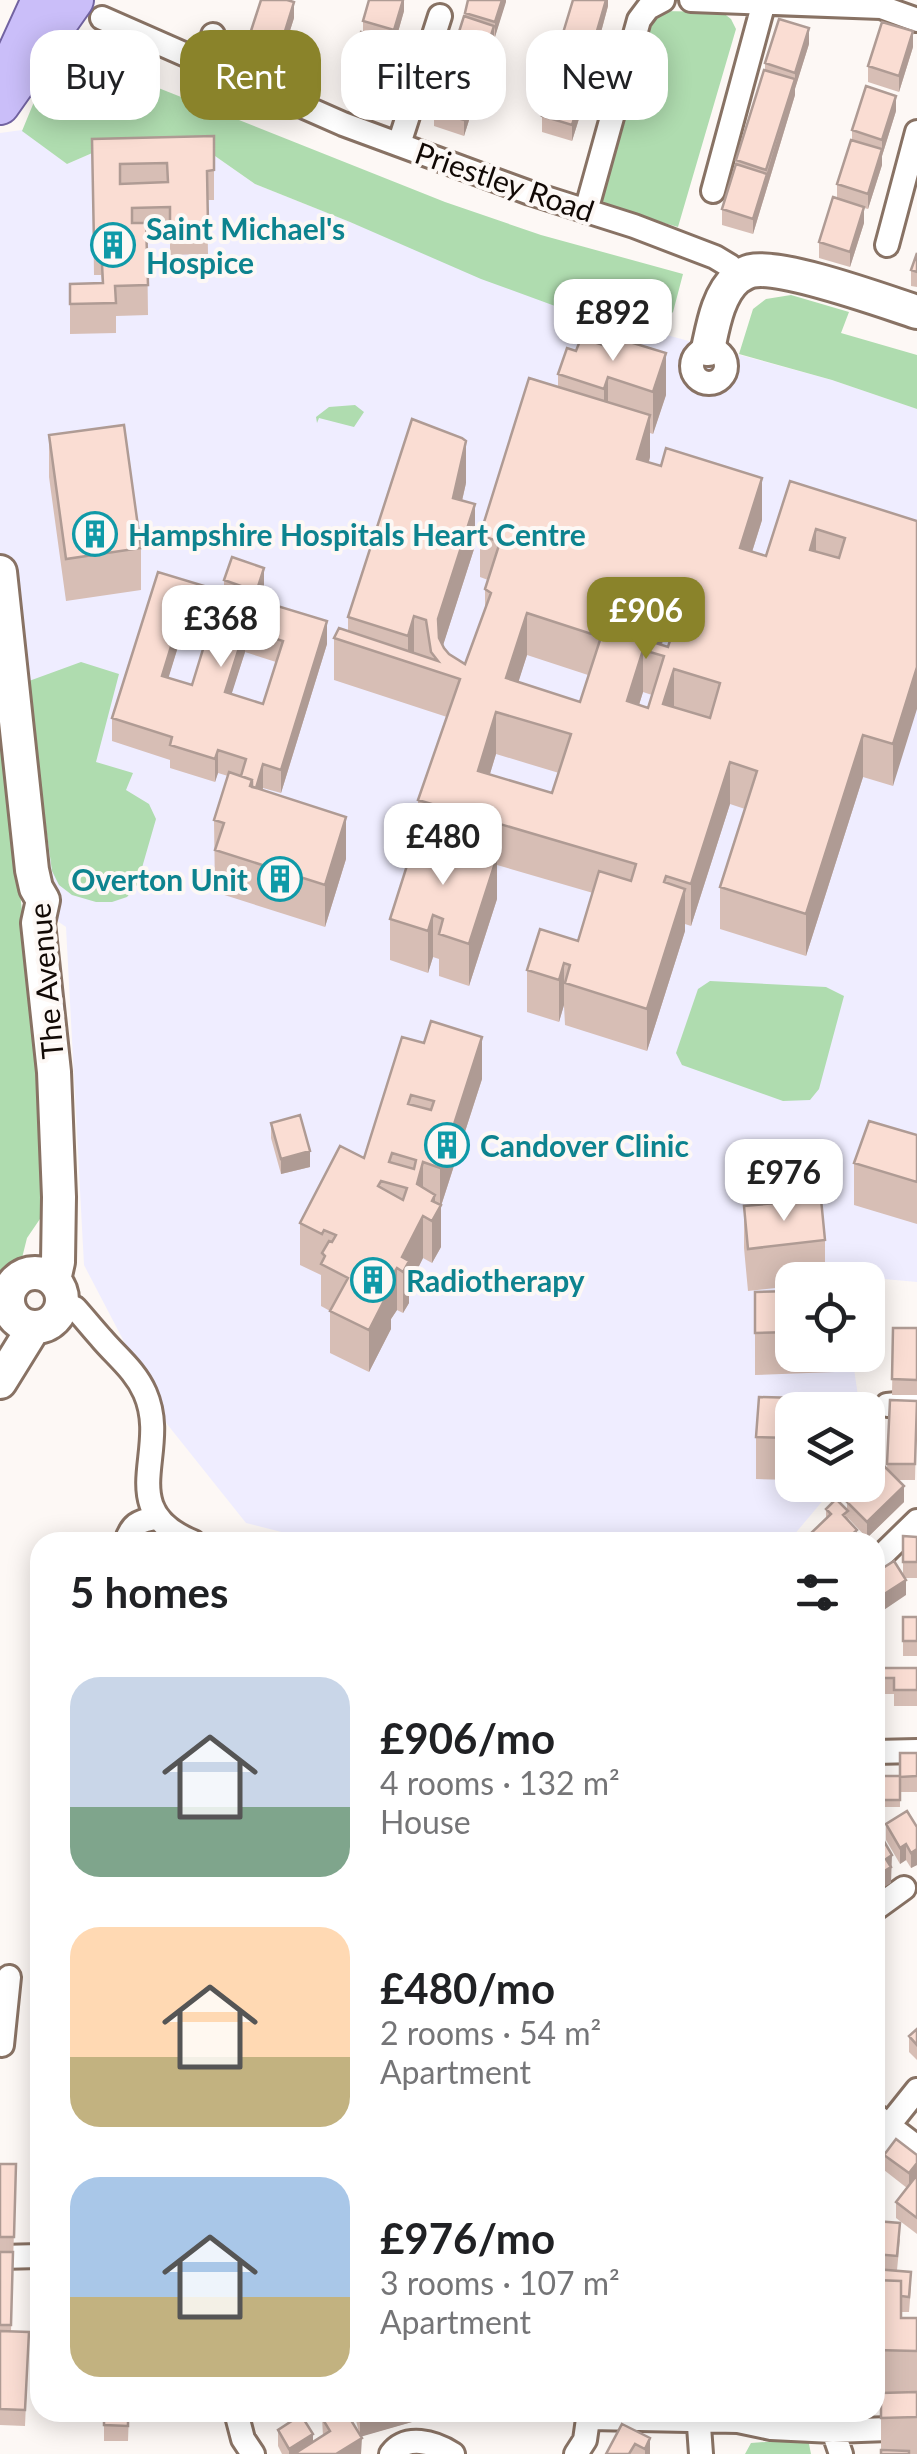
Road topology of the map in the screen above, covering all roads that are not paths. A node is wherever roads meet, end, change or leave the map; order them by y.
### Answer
1 (41, 0) edge
2 (663, 0) edge
3 (691, 0) edge
4 (764, 2) edge
5 (88, 9) edge
6 (440, 16) dead end
7 (917, 20) edge
8 (180, 53) edge
9 (0, 94) edge
10 (0, 105) edge
11 (321, 115) edge
12 (917, 132) edge
13 (400, 144) junction
14 (712, 191) dead end
15 (586, 211) junction
16 (906, 216) edge
17 (887, 245) dead end
18 (736, 280) junction
19 (917, 312) edge
20 (716, 353) dead end
21 (0, 572) edge
22 (42, 1304) junction
23 (0, 1380) edge
24 (917, 1402) edge
25 (887, 1405) edge
26 (156, 1518) junction
27 (917, 1520) edge
28 (129, 1532) edge
29 (172, 1532) edge
30 (885, 1552) edge
31 (917, 1751) edge
32 (885, 1752) edge
33 (904, 1888) dead end
34 (885, 1902) edge
35 (9, 1976) dead end
36 (2, 2029) edge
37 (917, 2090) edge
38 (885, 2117) edge
39 (885, 2122) edge
40 (917, 2147) edge
41 (30, 2256) edge
42 (0, 2258) edge
43 (238, 2422) edge
44 (588, 2422) edge
45 (698, 2422) edge
46 (738, 2422) edge
47 (834, 2422) edge
48 (917, 2428) edge
49 (252, 2454) edge
50 (391, 2454) edge
51 (453, 2454) edge
52 (576, 2454) edge
53 (701, 2454) edge
54 (841, 2454) edge

1 - 9 main road
2 - 15 street
3 - 4 street
4 - 7 street
4 - 14 street
5 - 8 street, Priestley Road
5 - 10 main road
6 - 13 street
11 - 13 street, Priestley Road
12 - 16 street
13 - 15 street, Priestley Road
15 - 18 street, Priestley Road
16 - 17 street
18 - 19 street
18 - 20 street
21 - 22 street, The Avenue
22 - 23 street, The Avenue
22 - 26 street
24 - 25 street
26 - 28 street
26 - 29 street
27 - 30 street
31 - 32 street
33 - 34 street
35 - 36 street
37 - 38 street
39 - 40 street
41 - 42 street
43 - 49 street
44 - 52 street
45 - 53 street
46 - 47 street
47 - 48 street
47 - 54 street
50 - 51 street

